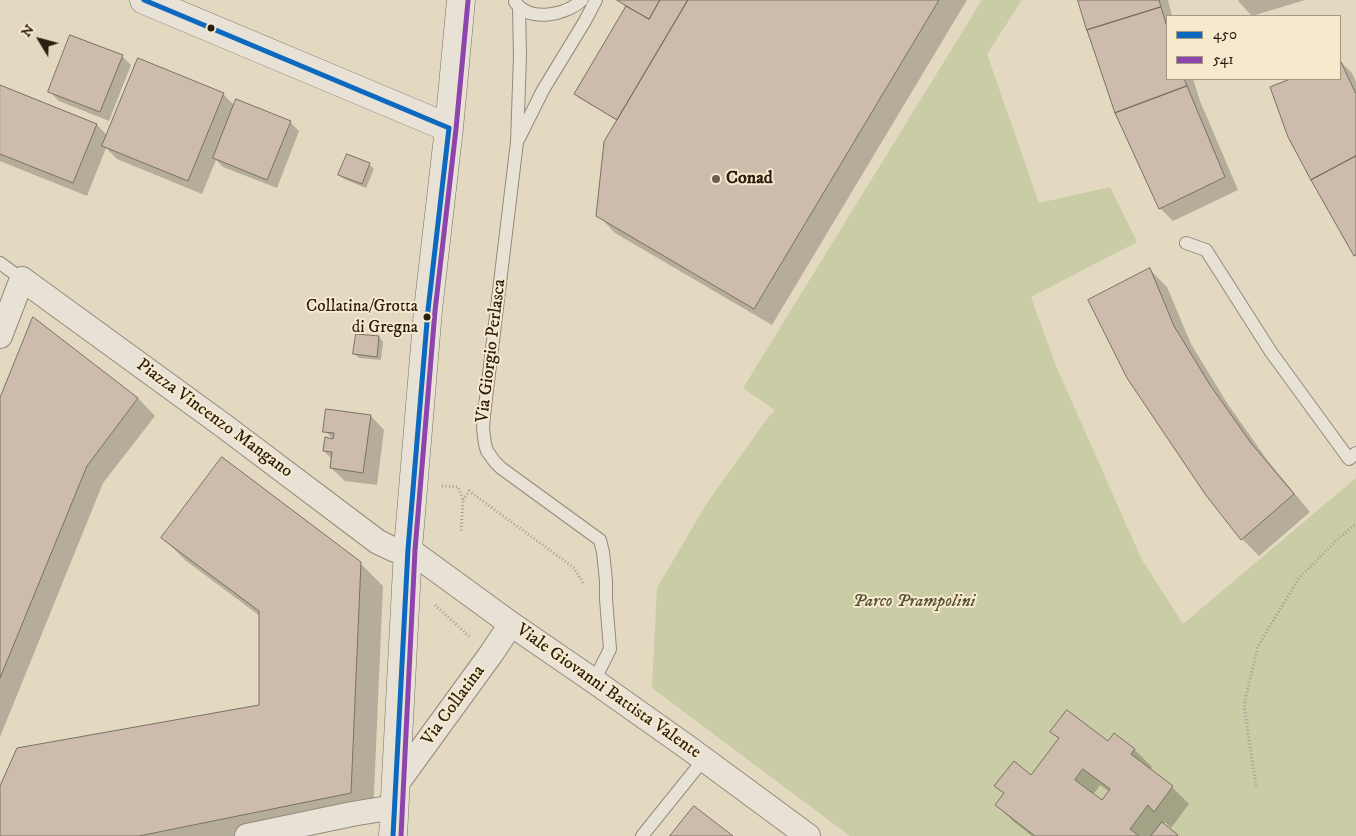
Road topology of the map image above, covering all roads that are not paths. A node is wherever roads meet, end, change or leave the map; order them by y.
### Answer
1 (144, 0) edge
2 (461, 0) edge
3 (582, 0) edge
4 (596, 0) edge
5 (516, 4) edge
6 (449, 128) junction
7 (517, 142) junction
8 (1186, 243) dead end
9 (0, 264) edge
10 (22, 279) junction
11 (0, 336) edge
12 (1356, 453) edge
13 (408, 549) junction
14 (511, 624) junction
15 (594, 681) junction
16 (704, 759) junction
17 (395, 797) junction
18 (248, 836) edge
19 (393, 836) edge
20 (642, 836) edge
21 (808, 836) edge

1 - 6 street
2 - 6 street, Via Collatina
3 - 5 lane, Via Giorgio Perlasca
4 - 7 lane, Via Giorgio Perlasca
5 - 7 lane, Via Giorgio Perlasca
6 - 13 street, Via Collatina
7 - 15 lane, Via Giorgio Perlasca
8 - 12 lane
9 - 10 lane
10 - 11 street
10 - 13 street, Piazza Vincenzo Mangano
13 - 14 street, Viale Giovanni Battista Valente
13 - 17 street, Via Collatina
14 - 15 street, Viale Giovanni Battista Valente
14 - 17 street, Via Collatina
15 - 16 street, Viale Giovanni Battista Valente
16 - 20 lane
16 - 21 street, Viale Giovanni Battista Valente
17 - 18 street
17 - 19 street, Via Collatina

